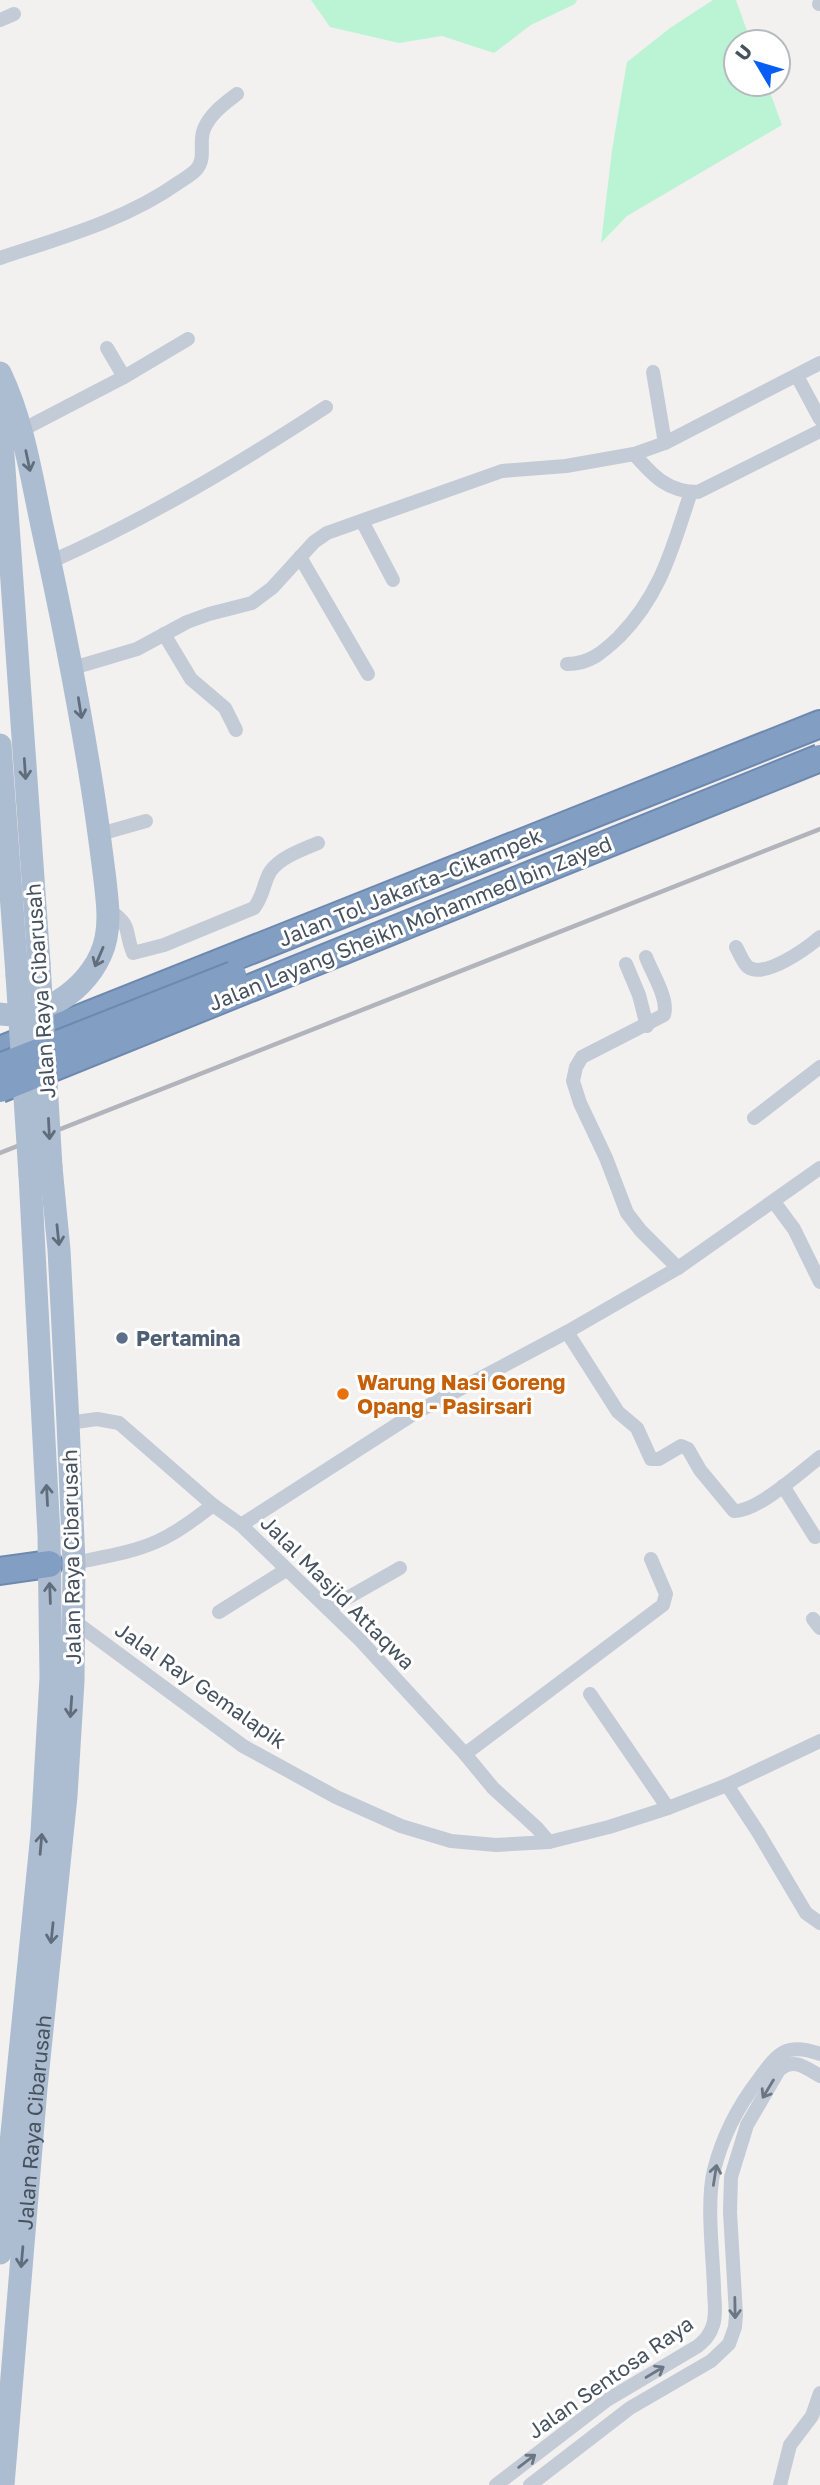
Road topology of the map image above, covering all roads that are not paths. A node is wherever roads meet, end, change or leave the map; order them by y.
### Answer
1 (237, 94) dead end
2 (0, 258) edge
3 (188, 339) dead end
4 (107, 348) dead end
5 (820, 363) edge
6 (653, 372) dead end
7 (0, 373) edge
8 (797, 376) junction
9 (124, 377) junction
10 (326, 407) dead end
11 (0, 412) edge
12 (820, 419) edge
13 (22, 430) junction
14 (820, 431) edge
15 (665, 443) junction
16 (634, 454) junction
17 (691, 492) junction
18 (362, 522) junction
19 (300, 556) junction
20 (50, 562) junction
21 (1, 567) edge
22 (393, 580) dead end
23 (15, 628) junction
24 (164, 634) junction
25 (567, 664) dead end
26 (73, 668) junction
27 (368, 674) dead end
28 (820, 724) edge
29 (236, 730) dead end
30 (820, 741) edge
31 (0, 745) edge
32 (820, 758) edge
33 (820, 772) edge
34 (0, 773) edge
35 (146, 821) dead end
36 (100, 834) junction
37 (318, 843) dead end
38 (108, 909) junction
39 (820, 937) edge
40 (736, 947) dead end
41 (646, 957) dead end
42 (626, 964) dead end
43 (0, 1014) edge
44 (647, 1026) junction
45 (0, 1050) edge
46 (820, 1067) edge
47 (0, 1068) edge
48 (0, 1089) edge
49 (0, 1102) edge
50 (754, 1118) dead end
51 (820, 1168) edge
52 (40, 1171) junction
53 (774, 1202) junction
54 (678, 1268) junction
55 (820, 1282) edge
56 (567, 1332) junction
57 (68, 1423) junction
58 (820, 1457) edge
59 (783, 1486) junction
60 (213, 1505) junction
61 (241, 1525) junction
62 (815, 1537) dead end
63 (651, 1559) dead end
64 (61, 1563) junction
65 (400, 1569) dead end
66 (286, 1570) junction
67 (0, 1571) edge
68 (328, 1609) junction
69 (219, 1612) dead end
70 (74, 1621) junction
71 (51, 1623) junction
72 (590, 1694) dead end
73 (820, 1741) edge
74 (465, 1754) junction
75 (727, 1785) junction
76 (668, 1808) junction
77 (549, 1842) junction
78 (820, 1923) edge
79 (820, 2054) edge
80 (820, 2076) edge
81 (0, 2253) edge
82 (820, 2393) edge
83 (816, 2421) edge
84 (3, 2485) edge
85 (496, 2485) edge
86 (530, 2485) edge
87 (780, 2485) edge

1 - 2 street
3 - 9 street
4 - 9 street
5 - 8 street
6 - 15 street
7 - 13 main road
8 - 12 street
8 - 15 street
9 - 13 street
10 - 20 street
11 - 23 main road, Jalan Raya Cibarusah
13 -> 20 main road
14 - 17 street
15 - 16 street
16 - 17 street
16 - 18 street
17 - 25 street
18 - 19 street
18 - 22 street
19 - 24 street
19 - 27 street
20 - 26 main road
21 - 23 main road, Jalan Raya Cibarusah
23 -> 52 main road, Jalan Raya Cibarusah, bridge
24 - 26 street
24 - 29 street
26 -> 36 main road
28 - 45 highway, Jalan Tol Jakarta–Cikampek
30 - 47 highway, Jalan Layang Sheikh Mohammed bin Zayed, bridge
31 - 34 main road, Jalan Raya Cibarusah
32 - 48 highway, Jalan Layang Sheikh Mohammed bin Zayed, bridge
33 - 49 highway
34 - 52 main road, Jalan Raya Cibarusah, bridge
35 - 36 street
36 - 38 main road
37 - 38 street
38 -> 43 main road
39 - 40 street
41 - 44 street
42 - 44 street
44 - 54 street
46 - 50 street
51 - 53 street
52 -> 57 main road, Jalan Raya Cibarusah
64 -> 52 main road, Jalan Raya Cibarusah
53 - 54 street
53 - 55 street
54 - 56 street
56 - 59 street
56 - 61 street
57 - 60 street, Jalal Masjid Attaqwa
57 - 64 main road, Jalan Raya Cibarusah
58 - 59 street
59 - 62 street
60 - 61 street, Jalal Masjid Attaqwa
60 - 64 street
61 - 66 street, Jalal Masjid Attaqwa
63 - 74 street
64 - 67 highway
64 - 70 main road, Jalan Raya Cibarusah
71 -> 64 main road, Jalan Raya Cibarusah
65 - 68 street
66 - 68 street, Jalal Masjid Attaqwa
66 - 69 street
68 - 74 street, Jalal Masjid Attaqwa
70 - 71 main road
70 - 77 street, Jalal Ray Gemalapik
70 -> 84 main road, Jalan Raya Cibarusah
81 -> 71 main road, Jalan Raya Cibarusah
72 - 76 street
73 - 75 street, Jalal Ray Gemalapik
74 - 77 street, Jalal Masjid Attaqwa
75 - 76 street, Jalal Ray Gemalapik
75 - 78 street
76 - 77 street, Jalal Ray Gemalapik
85 -> 79 street, Jalan Sentosa Raya
80 -> 86 street, Jalan Sentosa Raya
82 - 83 street
83 - 87 street

